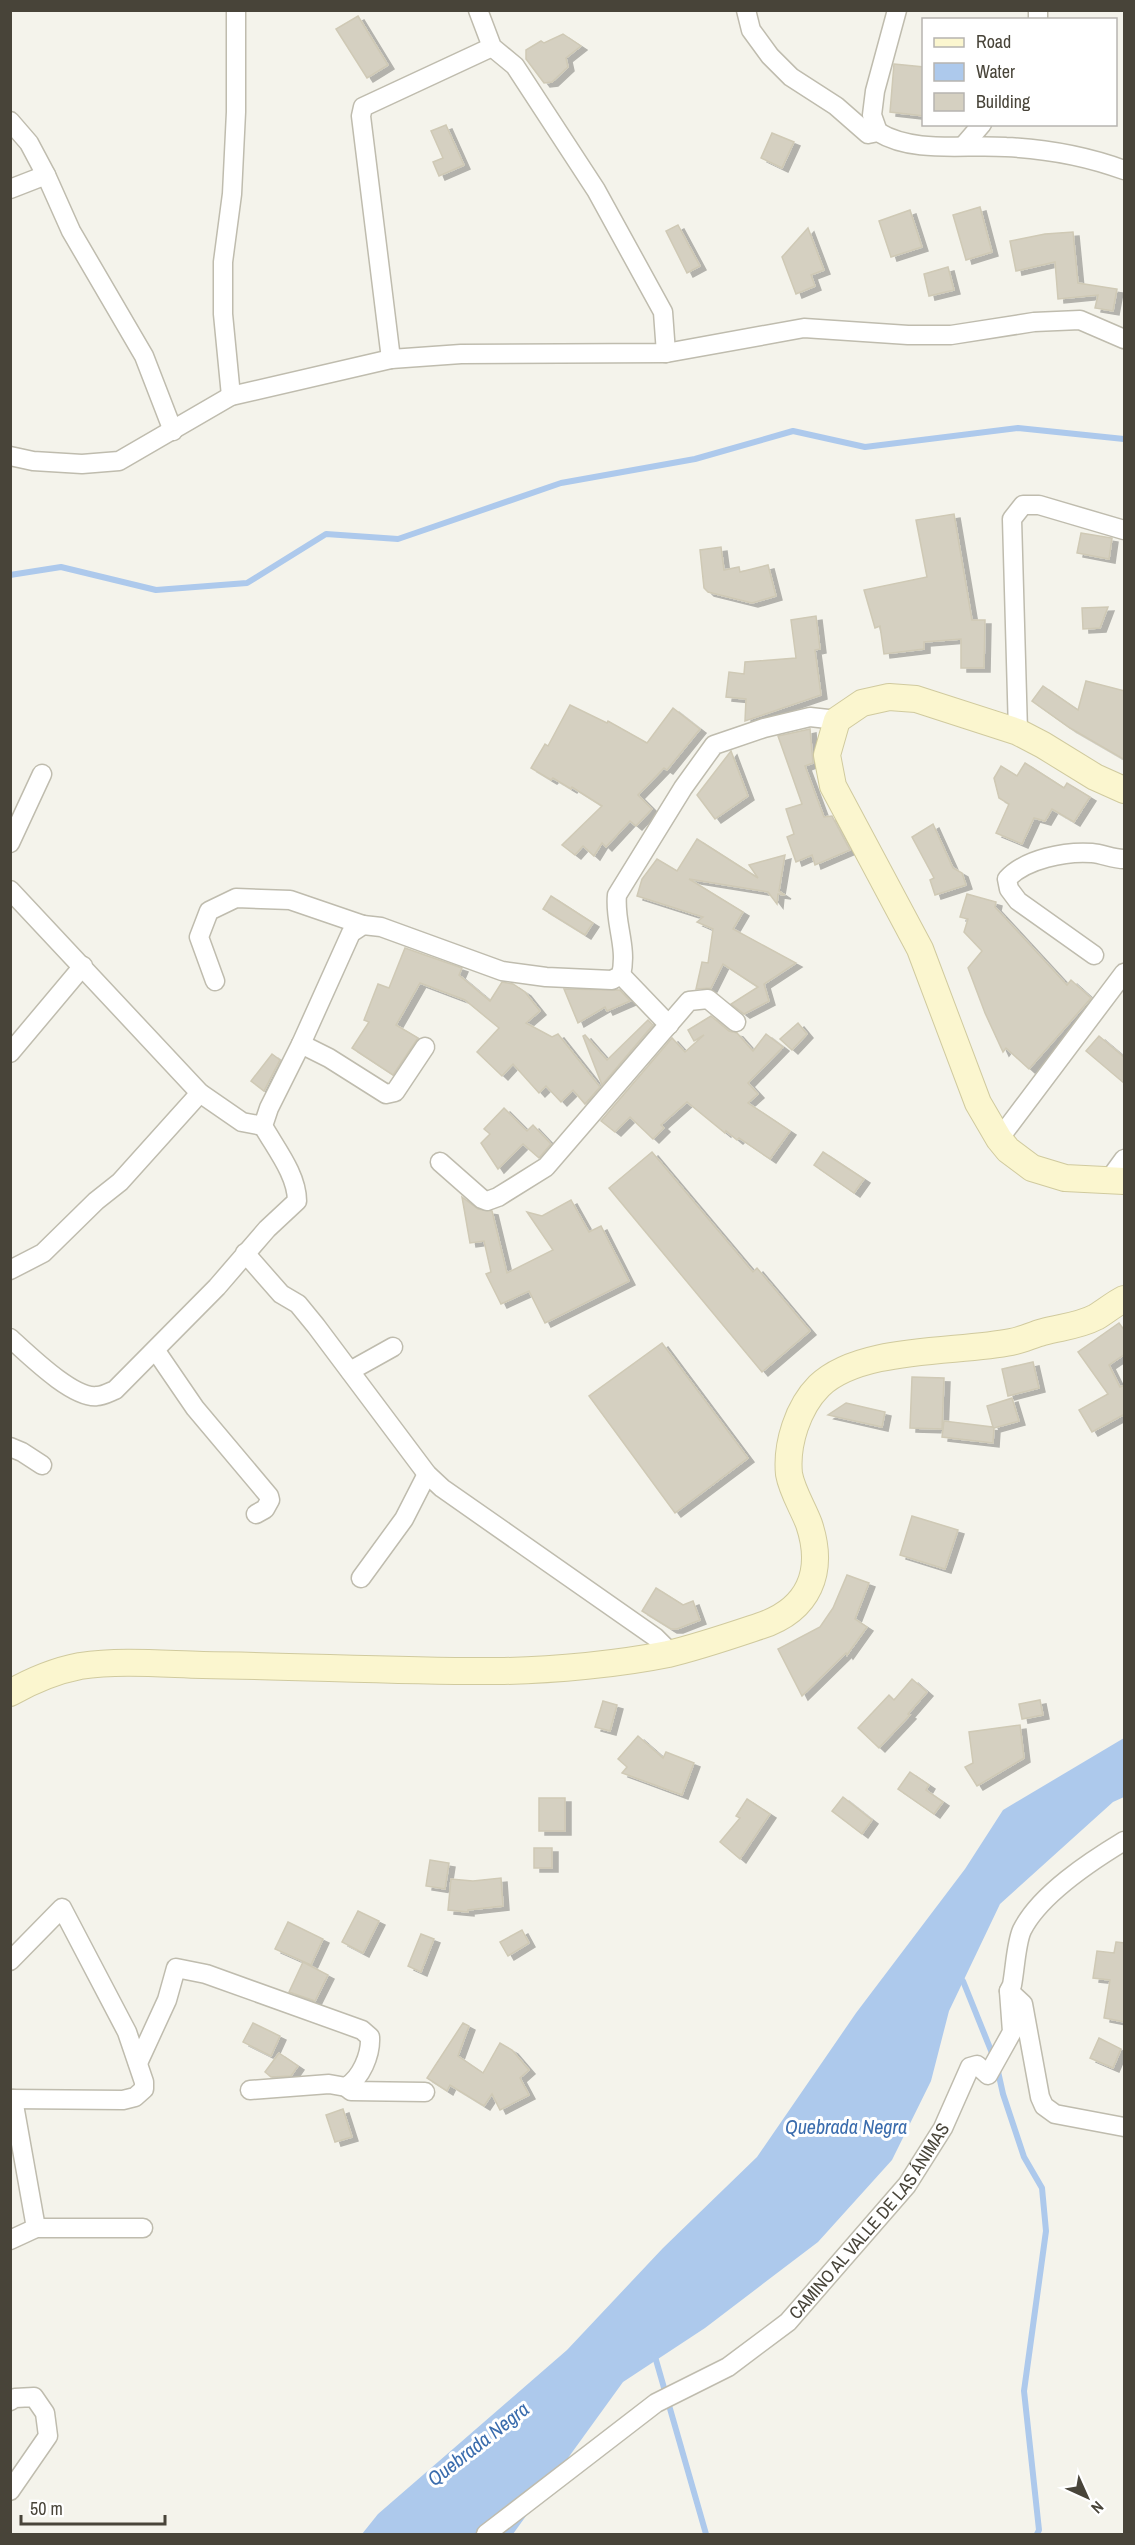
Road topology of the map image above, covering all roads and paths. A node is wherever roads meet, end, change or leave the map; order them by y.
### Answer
1 (236, 10) edge
2 (478, 10) edge
3 (735, 10) edge
4 (746, 10) edge
5 (897, 10) edge
6 (751, 30) junction
7 (492, 47) junction
8 (10, 121) edge
9 (980, 126) edge
10 (878, 132) junction
11 (964, 146) junction
12 (1125, 170) edge
13 (46, 175) junction
14 (10, 189) edge
15 (1125, 339) edge
16 (666, 353) junction
17 (391, 359) junction
18 (231, 396) junction
19 (173, 431) junction
20 (10, 456) edge
21 (1125, 530) edge
22 (837, 720) junction
23 (1018, 732) junction
24 (42, 774) dead end
25 (1125, 790) edge
26 (10, 843) edge
27 (1125, 859) edge
28 (10, 890) edge
29 (363, 925) junction
30 (1094, 955) dead end
31 (83, 966) junction
32 (1125, 973) edge
33 (621, 975) junction
34 (215, 981) dead end
35 (736, 1022) dead end
36 (669, 1025) junction
37 (301, 1044) junction
38 (425, 1047) dead end
39 (10, 1053) edge
40 (200, 1093) junction
41 (263, 1126) junction
42 (999, 1139) junction
43 (1125, 1159) edge
44 (440, 1162) dead end
45 (1116, 1181) edge
46 (245, 1252) junction
47 (10, 1270) edge
48 (1125, 1299) edge
49 (10, 1338) edge
50 (393, 1347) dead end
51 (156, 1351) junction
52 (350, 1371) junction
53 (10, 1448) edge
54 (42, 1465) dead end
55 (427, 1474) junction
56 (256, 1514) dead end
57 (361, 1578) dead end
58 (671, 1653) junction
59 (10, 1693) edge
60 (1125, 1842) edge
61 (10, 1961) edge
62 (1009, 1991) junction
63 (138, 2063) junction
64 (346, 2087) junction
65 (250, 2090) dead end
66 (425, 2091) dead end
67 (12, 2099) edge
68 (1125, 2127) edge
69 (36, 2228) junction
70 (143, 2228) dead end
71 (10, 2240) edge
72 (10, 2401) edge
73 (10, 2491) edge
74 (486, 2535) edge

1 - 18 street
2 - 7 street
3 - 6 street
4 - 6 street
5 - 10 street
6 - 10 street
7 - 16 street
7 - 17 street
8 - 13 street
9 - 11 street
10 - 11 street
11 - 12 street
13 - 14 street
13 - 19 street
15 - 16 street
16 - 17 street
17 - 18 street
18 - 19 street
19 - 20 street
21 - 23 street
22 - 23 main road
22 - 33 street
22 - 42 main road
23 - 25 main road
24 - 26 street
27 - 30 street
28 - 31 street
29 - 33 street
29 - 34 street
29 - 37 street
31 - 39 street
31 - 40 street
32 - 42 street
33 - 36 street
35 - 36 street
36 - 44 street
37 - 38 street
37 - 41 street
40 - 41 street
40 - 47 street
41 - 46 street
42 - 45 main road
43 - 45 street
46 - 51 street
46 - 52 street
48 - 58 main road
49 - 51 street
50 - 52 street
51 - 56 street
52 - 55 street
53 - 54 street
55 - 57 street
55 - 58 street
58 - 59 main road
60 - 62 street, CAMINO AL VALLE DE LAS ÁNIMAS
61 - 63 street
62 - 68 street
62 - 74 street, CAMINO AL VALLE DE LAS ÁNIMAS
63 - 64 street
63 - 67 street
64 - 65 street
64 - 66 street
67 - 69 street
69 - 70 street
69 - 71 street
72 - 73 street

